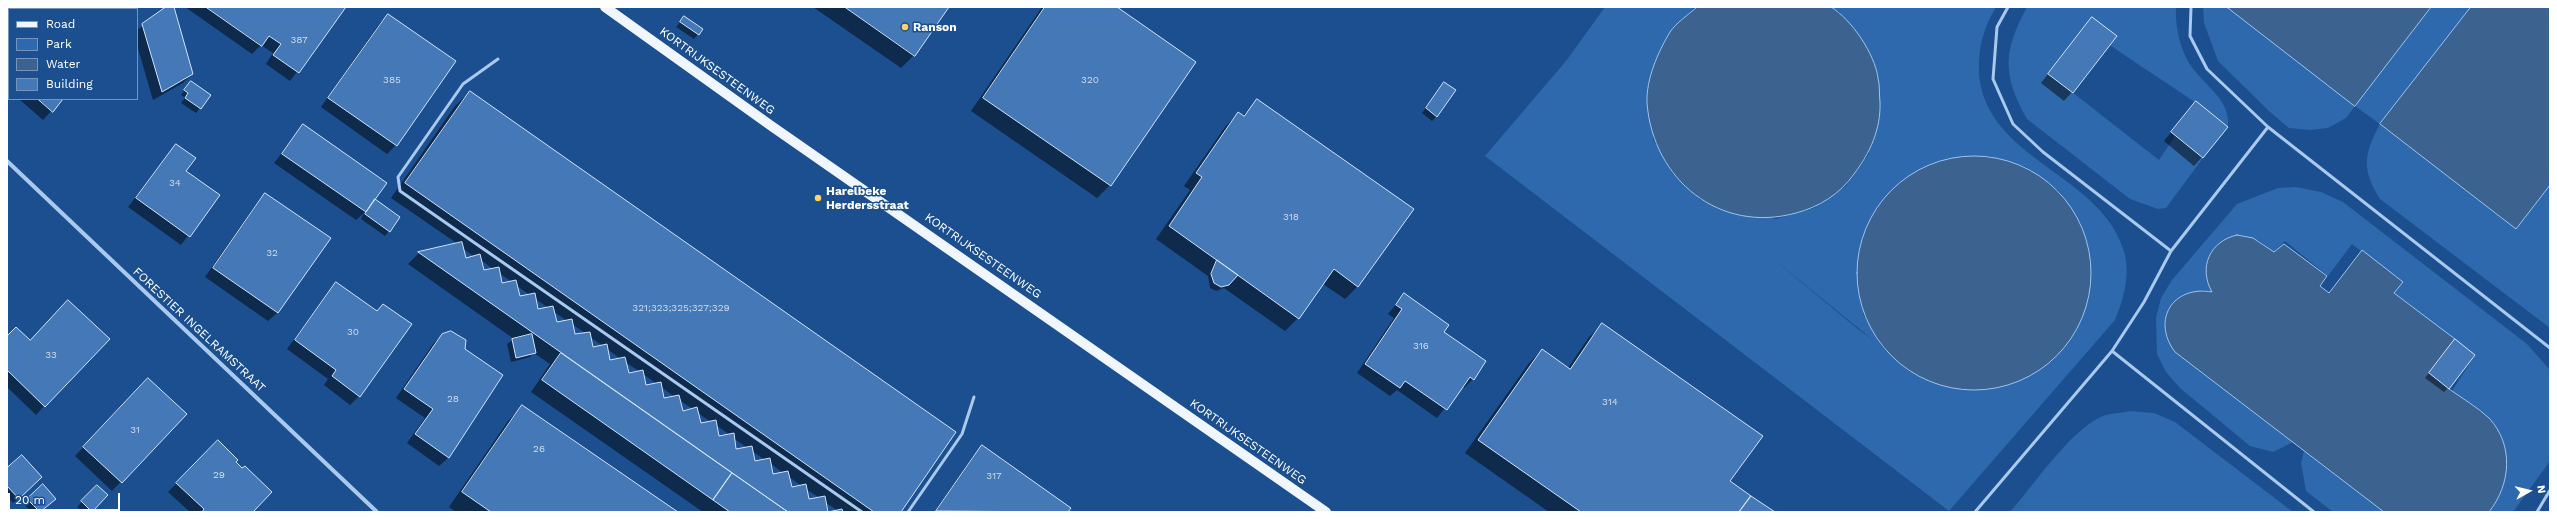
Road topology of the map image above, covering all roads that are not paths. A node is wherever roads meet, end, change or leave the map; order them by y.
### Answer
1 (605, 7) edge
2 (2008, 7) edge
3 (2191, 7) edge
4 (498, 59) dead end
5 (2268, 127) junction
6 (7, 161) edge
7 (2171, 251) junction
8 (2550, 348) edge
9 (2112, 351) junction
10 (974, 397) dead end
11 (2550, 490) edge
12 (377, 512) edge
13 (862, 512) edge
14 (908, 512) edge
15 (1326, 512) edge
16 (1975, 512) edge
17 (2314, 512) edge
18 (2537, 512) edge

1 - 15 main road, KORTRIJKSESTEENWEG
2 - 7 lane
3 - 5 lane
4 - 13 lane
5 - 7 lane
5 - 8 lane
6 - 12 street, FORESTIER INGELRAMSTRAAT
7 - 9 lane
9 - 16 lane
9 - 17 lane
10 - 14 lane
11 - 18 lane

